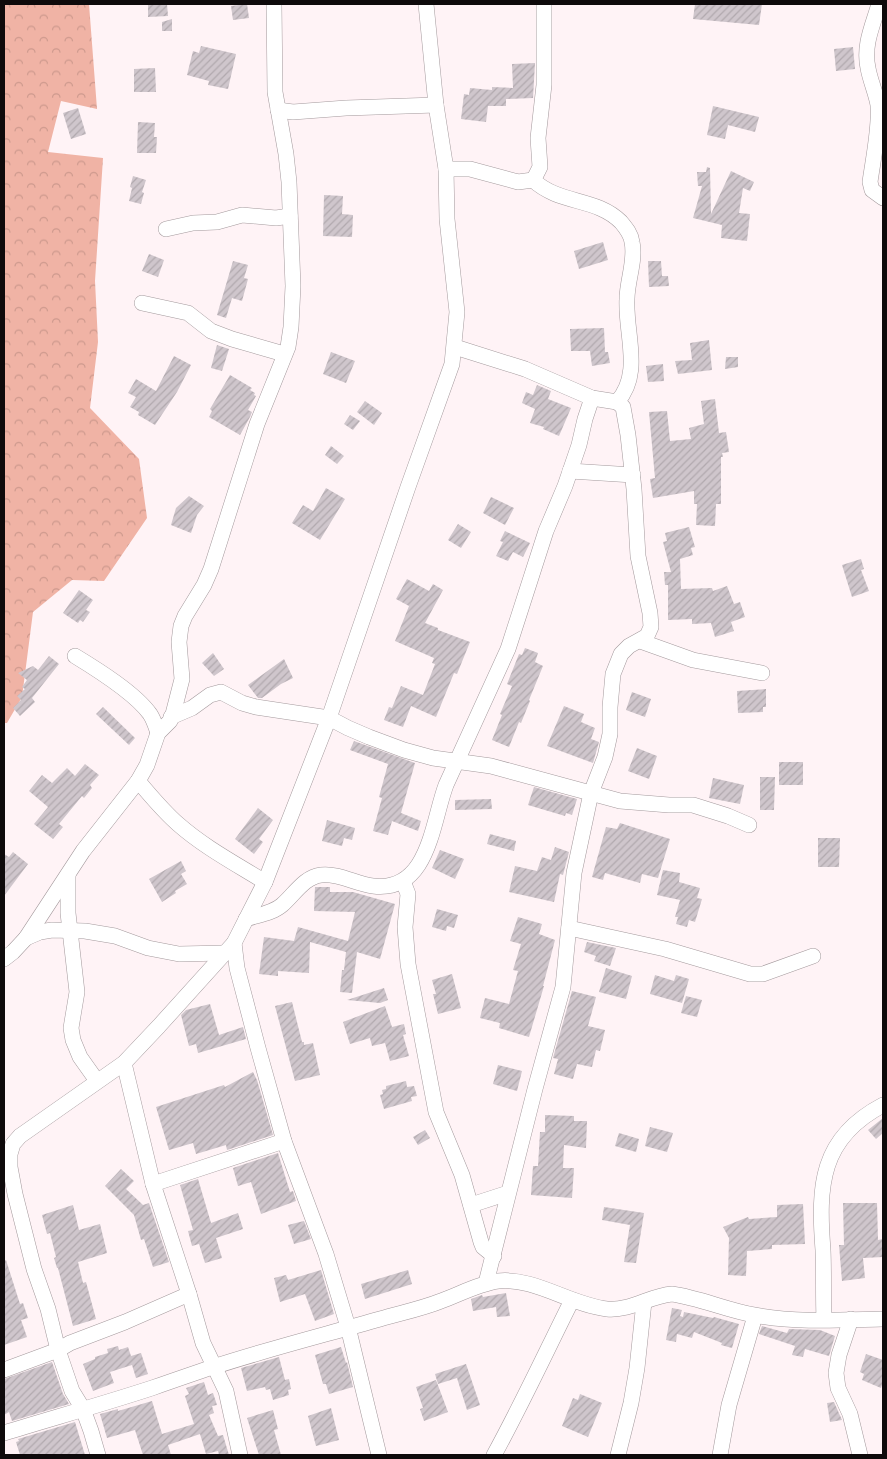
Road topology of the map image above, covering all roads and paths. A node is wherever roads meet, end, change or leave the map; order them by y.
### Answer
1 (274, 4) edge
2 (426, 4) edge
3 (544, 4) edge
4 (880, 4) edge
5 (436, 105) junction
6 (278, 110) junction
7 (446, 169) junction
8 (532, 180) junction
9 (883, 198) edge
10 (290, 216) junction
11 (166, 229) dead end
12 (142, 303) dead end
13 (455, 347) junction
14 (284, 354) junction
15 (592, 398) junction
16 (617, 402) junction
17 (570, 471) junction
18 (633, 475) junction
19 (640, 641) junction
20 (75, 656) dead end
21 (762, 673) dead end
22 (171, 717) junction
23 (329, 718) junction
24 (158, 732) junction
25 (457, 762) junction
26 (138, 781) junction
27 (591, 793) junction
28 (749, 825) dead end
29 (68, 875) junction
30 (402, 881) junction
31 (265, 882) junction
32 (246, 919) junction
33 (569, 928) junction
34 (70, 930) junction
35 (26, 938) junction
36 (229, 948) junction
37 (813, 956) dead end
38 (4, 959) edge
39 (124, 1063) junction
40 (97, 1081) junction
41 (883, 1105) edge
42 (284, 1141) junction
43 (153, 1184) junction
44 (508, 1193) junction
45 (471, 1205) junction
46 (494, 1256) junction
47 (486, 1284) junction
48 (189, 1294) junction
49 (572, 1300) junction
50 (644, 1302) junction
51 (755, 1316) junction
52 (883, 1319) edge
53 (824, 1320) junction
54 (851, 1320) junction
55 (348, 1327) junction
56 (58, 1350) junction
57 (213, 1367) junction
58 (4, 1370) edge
59 (83, 1409) junction
60 (4, 1433) edge
61 (98, 1455) edge
62 (240, 1455) edge
63 (379, 1455) edge
64 (494, 1455) edge
65 (618, 1455) edge
66 (720, 1455) edge
67 (860, 1455) edge

1 - 6 street
2 - 5 street
3 - 8 street
4 - 9 street
5 - 6 street
5 - 7 street
6 - 10 street
7 - 8 street
7 - 13 street
8 - 16 street
10 - 11 street
10 - 14 street
12 - 14 street
13 - 15 street
13 - 23 street
14 - 22 street
15 - 16 street
15 - 17 street
16 - 18 street
17 - 18 street
17 - 25 street
18 - 19 street
19 - 21 street
19 - 27 street
20 - 24 street
22 - 23 street
22 - 24 street
23 - 25 street
23 - 31 street
24 - 26 street
25 - 27 street
25 - 30 street
26 - 29 street
26 - 31 street
27 - 28 street
27 - 33 street
29 - 34 street
29 - 35 street
30 - 32 street
30 - 45 street
31 - 32 street
32 - 36 street
33 - 37 street
33 - 44 street
34 - 35 street
34 - 36 street
34 - 40 street
35 - 38 street
36 - 39 street
36 - 42 street
39 - 40 street
39 - 43 street
40 - 56 street
41 - 53 street
42 - 43 street
42 - 55 street
43 - 48 street
44 - 45 street
44 - 46 street
45 - 46 street
46 - 47 street
47 - 49 street
47 - 55 street
48 - 56 street
48 - 57 street
49 - 50 street
49 - 64 street
50 - 51 street
50 - 65 street
51 - 53 street
51 - 66 street
52 - 54 street
53 - 54 street
54 - 67 street
55 - 57 street
55 - 63 street
56 - 58 street
56 - 59 street
57 - 59 street
57 - 62 street
59 - 60 street
59 - 61 street

